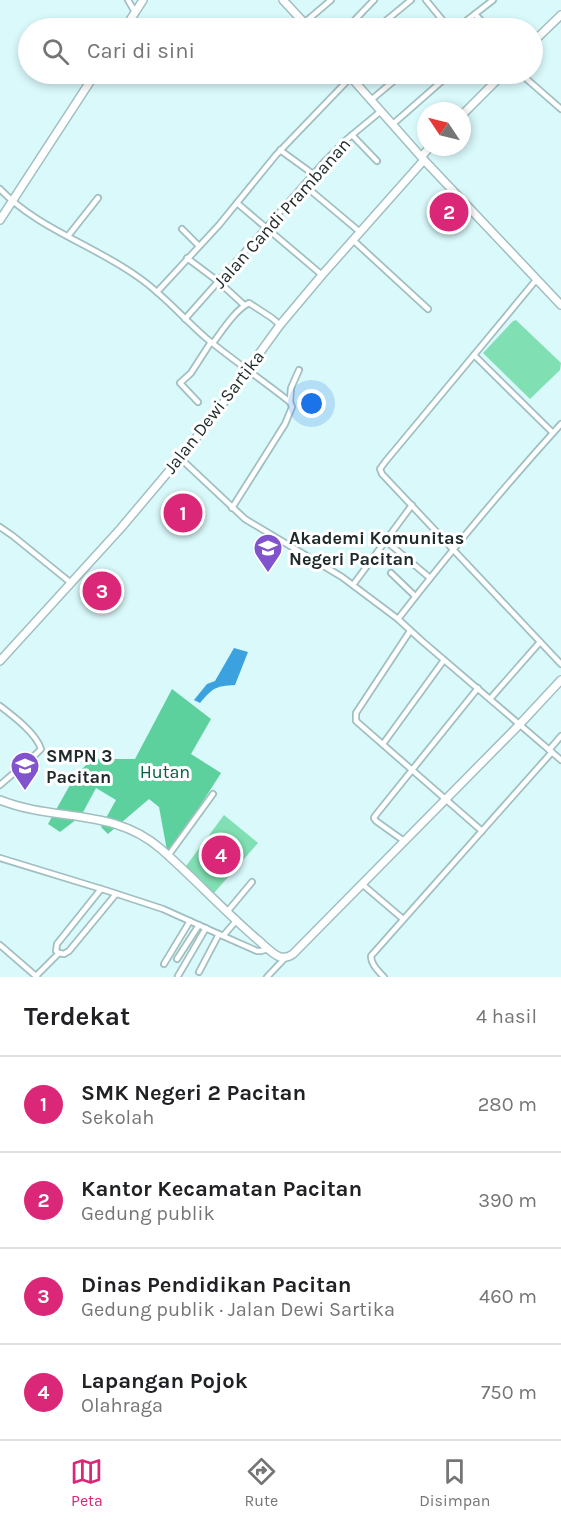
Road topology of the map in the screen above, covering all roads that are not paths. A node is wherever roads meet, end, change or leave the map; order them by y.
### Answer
1 (128, 0) edge
2 (143, 0) edge
3 (331, 0) edge
4 (374, 0) edge
5 (411, 0) edge
6 (426, 0) edge
7 (493, 0) edge
8 (285, 1) edge
9 (135, 12) junction
10 (475, 14) junction
11 (561, 15) edge
12 (131, 18) edge
13 (299, 18) edge
14 (314, 18) edge
15 (358, 18) edge
16 (391, 18) edge
17 (441, 18) edge
18 (470, 18) edge
19 (479, 18) edge
20 (543, 32) edge
21 (89, 84) edge
22 (342, 84) edge
23 (360, 84) edge
24 (389, 84) edge
25 (439, 84) edge
26 (493, 84) edge
27 (532, 84) edge
28 (374, 97) junction
29 (471, 106) edge
30 (561, 109) edge
31 (381, 111) junction
32 (393, 124) junction
33 (352, 135) junction
34 (280, 150) junction
35 (423, 158) junction
36 (377, 161) dead end
37 (313, 174) junction
38 (304, 184) junction
39 (0, 189) edge
40 (98, 198) dead end
41 (12, 201) junction
42 (237, 203) junction
43 (0, 220) edge
44 (266, 228) junction
45 (182, 229) dead end
46 (360, 232) junction
47 (68, 236) junction
48 (353, 240) junction
49 (199, 246) junction
50 (188, 258) junction
51 (322, 275) junction
52 (536, 279) junction
53 (219, 282) junction
54 (157, 292) junction
55 (244, 305) junction
56 (561, 305) edge
57 (428, 309) dead end
58 (185, 319) junction
59 (280, 325) junction
60 (212, 342) junction
61 (474, 355) junction
62 (248, 370) junction
63 (299, 370) dead end
64 (198, 402) dead end
65 (290, 402) junction
66 (561, 424) edge
67 (553, 433) junction
68 (180, 458) junction
69 (412, 505) junction
70 (232, 508) junction
71 (0, 527) edge
72 (386, 541) junction
73 (452, 550) junction
74 (391, 573) dead end
75 (430, 578) junction
76 (71, 584) junction
77 (353, 585) junction
78 (415, 597) junction
79 (398, 619) junction
80 (410, 631) junction
81 (540, 642) junction
82 (444, 660) junction
83 (0, 661) edge
84 (561, 664) edge
85 (560, 683) edge
86 (478, 688) junction
87 (490, 699) junction
88 (0, 706) edge
89 (520, 724) junction
90 (561, 736) edge
91 (383, 744) junction
92 (551, 751) junction
93 (561, 760) edge
94 (412, 770) junction
95 (0, 785) edge
96 (213, 794) dead end
97 (445, 799) junction
98 (0, 800) edge
99 (482, 831) junction
100 (404, 841) junction
101 (168, 856) junction
102 (0, 858) edge
103 (252, 882) dead end
104 (362, 884) junction
105 (101, 889) junction
106 (117, 894) junction
107 (227, 912) junction
108 (403, 920) junction
109 (190, 921) junction
110 (236, 921) junction
111 (199, 925) junction
112 (206, 928) junction
113 (221, 935) junction
114 (0, 945) edge
115 (268, 948) junction
116 (58, 953) junction
117 (286, 957) junction
118 (177, 959) dead end
119 (164, 964) dead end
120 (199, 972) dead end
121 (178, 976) edge
122 (37, 977) edge
123 (267, 977) edge
124 (384, 977) edge

1 - 9 street
2 - 9 street
3 - 14 street
4 - 15 street
5 - 16 street
6 - 17 street
7 - 10 street
8 - 13 street
9 - 12 street
10 - 18 street
10 - 19 street
11 - 20 street
21 - 41 street
22 - 34 street
23 - 28 street
24 - 28 street
25 - 32 street
26 - 29 street
27 - 30 street
28 - 31 street
31 - 32 street
31 - 33 street, Jalan Candi Prambanan
32 - 35 street
33 - 36 street
33 - 37 street, Jalan Candi Prambanan
34 - 37 street
34 - 42 street
35 - 46 street, Jalan Dewi Sartika
35 - 52 street
37 - 38 street, Jalan Candi Prambanan
38 - 44 street, Jalan Candi Prambanan
38 - 46 street
39 - 41 street
40 - 47 street
41 - 43 street
41 - 47 street
42 - 44 street
42 - 49 street
44 - 51 street
44 - 53 street, Jalan Candi Prambanan
45 - 49 street
46 - 48 street, Jalan Dewi Sartika
47 - 54 street
48 - 51 street, Jalan Dewi Sartika
48 - 57 street
49 - 50 street
50 - 53 street
50 - 54 street
51 - 59 street, Jalan Dewi Sartika
52 - 56 street
52 - 61 street
53 - 55 street
53 - 58 street, Jalan Candi Prambanan
54 - 58 street
55 - 59 street
55 - 60 street
58 - 60 street
59 - 62 street, Jalan Dewi Sartika
60 - 62 street
60 - 64 street
61 - 67 street
61 - 69 street
62 - 65 street
62 - 68 street, Jalan Dewi Sartika
63 - 65 street
65 - 70 street
66 - 67 street
67 - 73 street
68 - 70 street
68 - 76 street, Jalan Dewi Sartika
69 - 72 street
69 - 73 street
70 - 77 street
71 - 76 street
72 - 75 street
72 - 77 street
73 - 75 street
73 - 81 street
74 - 78 street
75 - 78 street
76 - 83 street, Jalan Dewi Sartika
77 - 79 street
78 - 79 street
79 - 80 street
80 - 82 street
80 - 91 street
81 - 84 street
81 - 87 street
82 - 86 street
82 - 91 street
85 - 89 street
86 - 87 street
86 - 94 street
87 - 89 street
88 - 95 street
89 - 92 street
89 - 97 street
90 - 92 street
91 - 94 street
92 - 93 street
92 - 99 street
94 - 97 street
94 - 100 street
96 - 101 street
97 - 99 street
97 - 100 street
98 - 101 street
99 - 108 street
100 - 104 street
101 - 107 street
102 - 105 street
103 - 107 street
104 - 108 street
104 - 117 street
105 - 106 street
105 - 116 street
106 - 109 street
106 - 116 street
107 - 110 street
108 - 124 street
109 - 111 street
109 - 119 street
110 - 113 street
110 - 115 street
111 - 112 street
111 - 118 street
112 - 113 street
112 - 121 street
113 - 115 street
113 - 120 street
114 - 122 street
115 - 117 street
116 - 122 street
117 - 123 street

